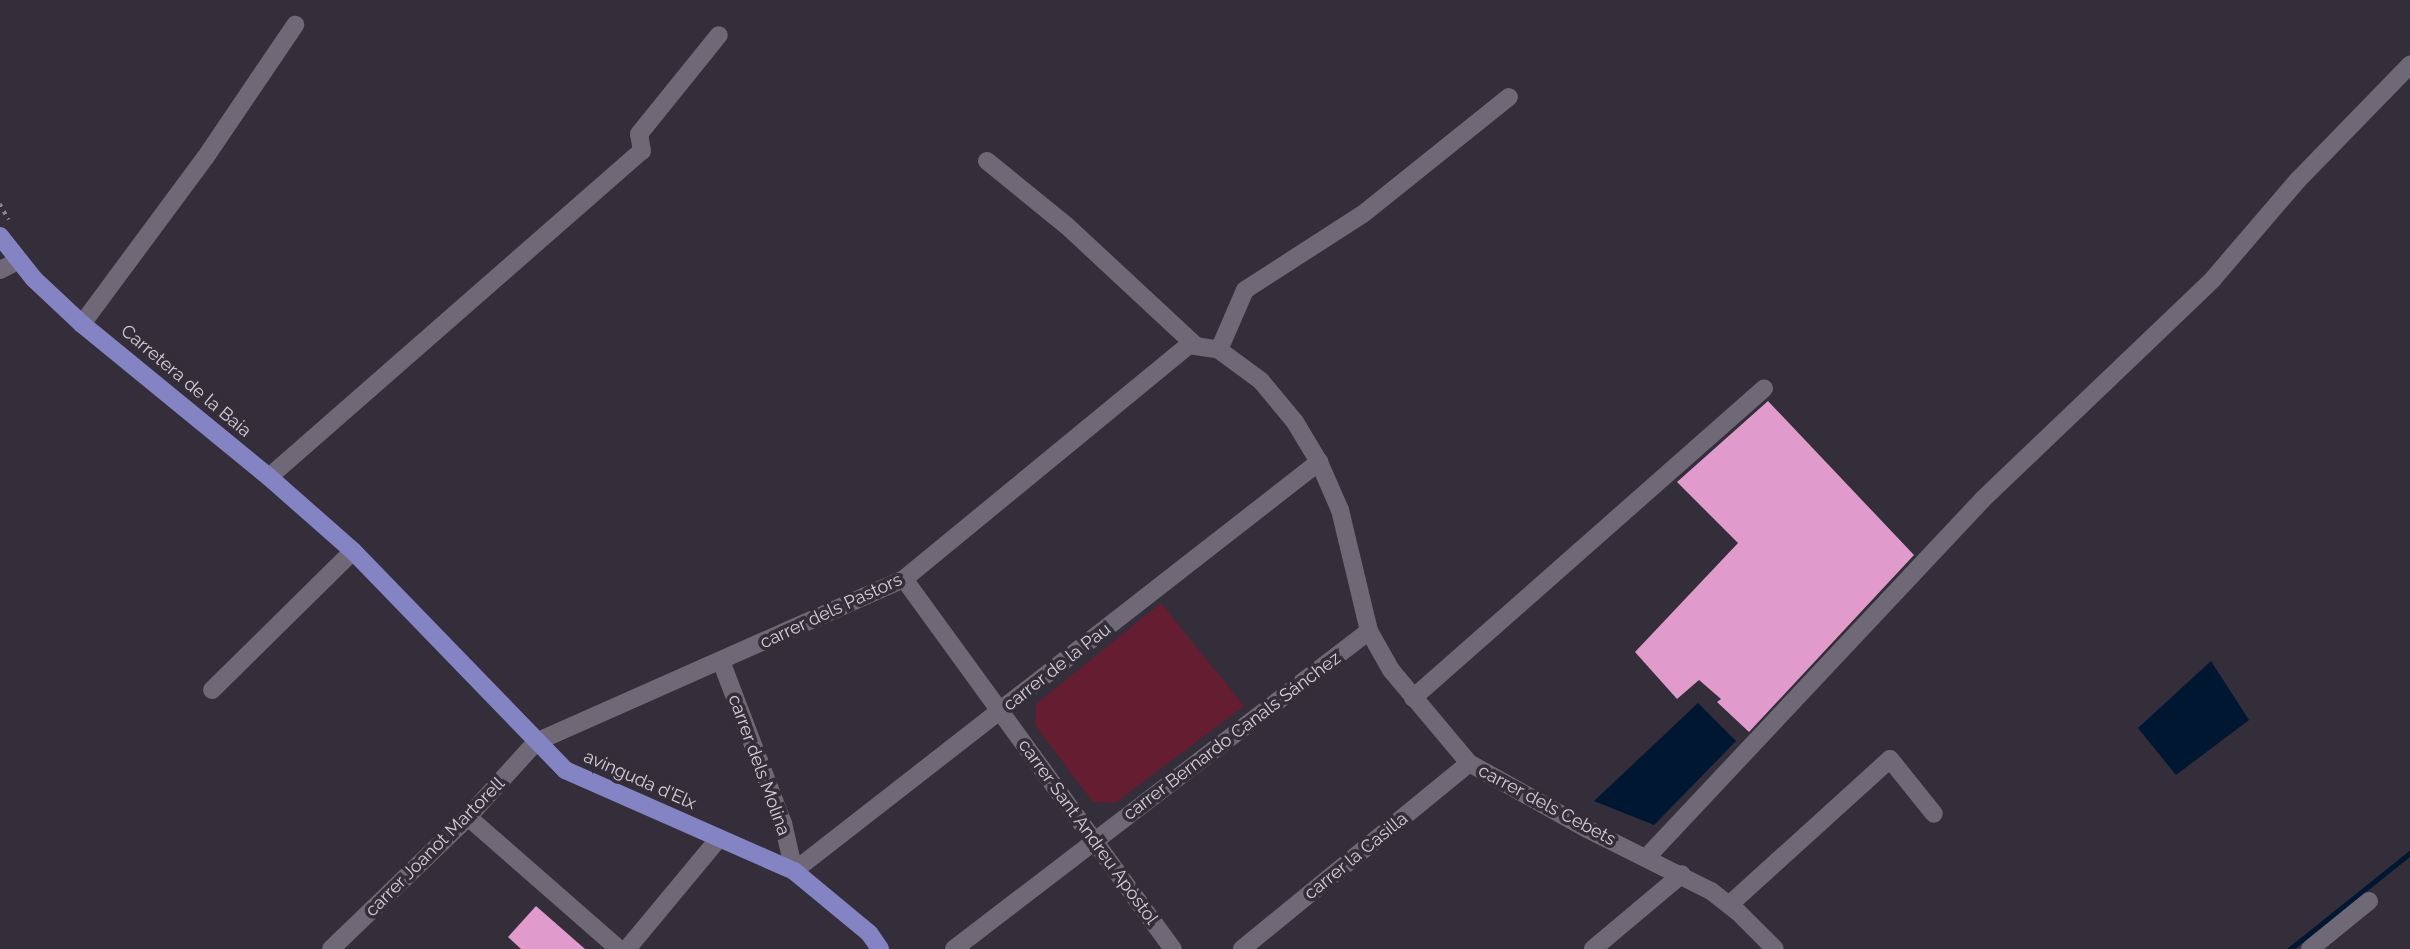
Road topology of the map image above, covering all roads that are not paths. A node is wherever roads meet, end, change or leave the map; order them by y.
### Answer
1 (295, 25) dead end
2 (719, 35) dead end
3 (2410, 65) edge
4 (1509, 97) dead end
5 (987, 160) dead end
6 (0, 236) edge
7 (18, 261) junction
8 (0, 270) edge
9 (82, 324) junction
10 (1192, 346) junction
11 (1219, 350) junction
12 (1764, 389) dead end
13 (1319, 462) junction
14 (269, 477) junction
15 (353, 551) junction
16 (904, 579) junction
17 (1369, 631) junction
18 (720, 661) junction
19 (212, 690) dead end
20 (1413, 698) junction
21 (1000, 711) junction
22 (537, 743) junction
23 (1469, 763) junction
24 (1934, 814) dead end
25 (468, 817) junction
26 (719, 838) junction
27 (1094, 841) junction
28 (1646, 858) junction
29 (794, 871) junction
30 (1682, 874) junction
31 (2370, 901) dead end
32 (1729, 905) junction
33 (331, 949) edge
34 (619, 949) edge
35 (627, 949) edge
36 (880, 949) edge
37 (954, 949) edge
38 (1173, 949) edge
39 (1242, 949) edge
40 (1592, 949) edge
41 (1775, 949) edge
42 (2310, 949) edge

1 - 9 street
2 - 14 street
3 - 28 street
4 - 11 street
5 - 10 street
6 - 7 main road, Carretera de la Baia
7 - 8 street
7 - 9 main road, Carretera de la Baia
9 - 14 main road, Carretera de la Baia
10 - 11 street, carrer dels Cebets
10 - 16 street, carrer dels Pastors
11 - 13 street, carrer dels Cebets
12 - 20 street
13 - 17 street, carrer dels Cebets
13 - 21 street, carrer de la Pau
14 - 15 main road, Carretera de la Baia
15 - 19 street
15 - 22 main road, avinguda d'Elx
16 - 18 street, carrer dels Pastors
16 - 21 street, carrer Sant Andreu Apòstol
17 - 20 street, carrer dels Cebets
17 - 27 street, carrer Bernardo Canals Sánchez
18 - 22 street, carrer dels Pastors
18 - 29 street, carrer dels Molina
20 - 23 street, carrer dels Cebets
21 - 27 street, carrer Sant Andreu Apòstol
21 - 29 street, carrer de la Pau
22 - 25 street, carrer Joanot Martorell
22 - 26 main road, avinguda d'Elx
23 - 28 street, carrer dels Cebets
23 - 39 street, carrer la Casilla
24 - 32 street
25 - 33 street, carrer Joanot Martorell
25 - 34 street
26 - 29 main road, avinguda d'Elx
26 - 35 street
27 - 37 street, carrer Bernardo Canals Sánchez
27 - 38 street, carrer Sant Andreu Apòstol
28 - 30 street, carrer dels Cebets
29 - 36 main road, avinguda d'Elx
30 - 32 street, carrer dels Cebets
30 - 40 street
31 - 42 street
32 - 41 street, carrer dels Cebets

